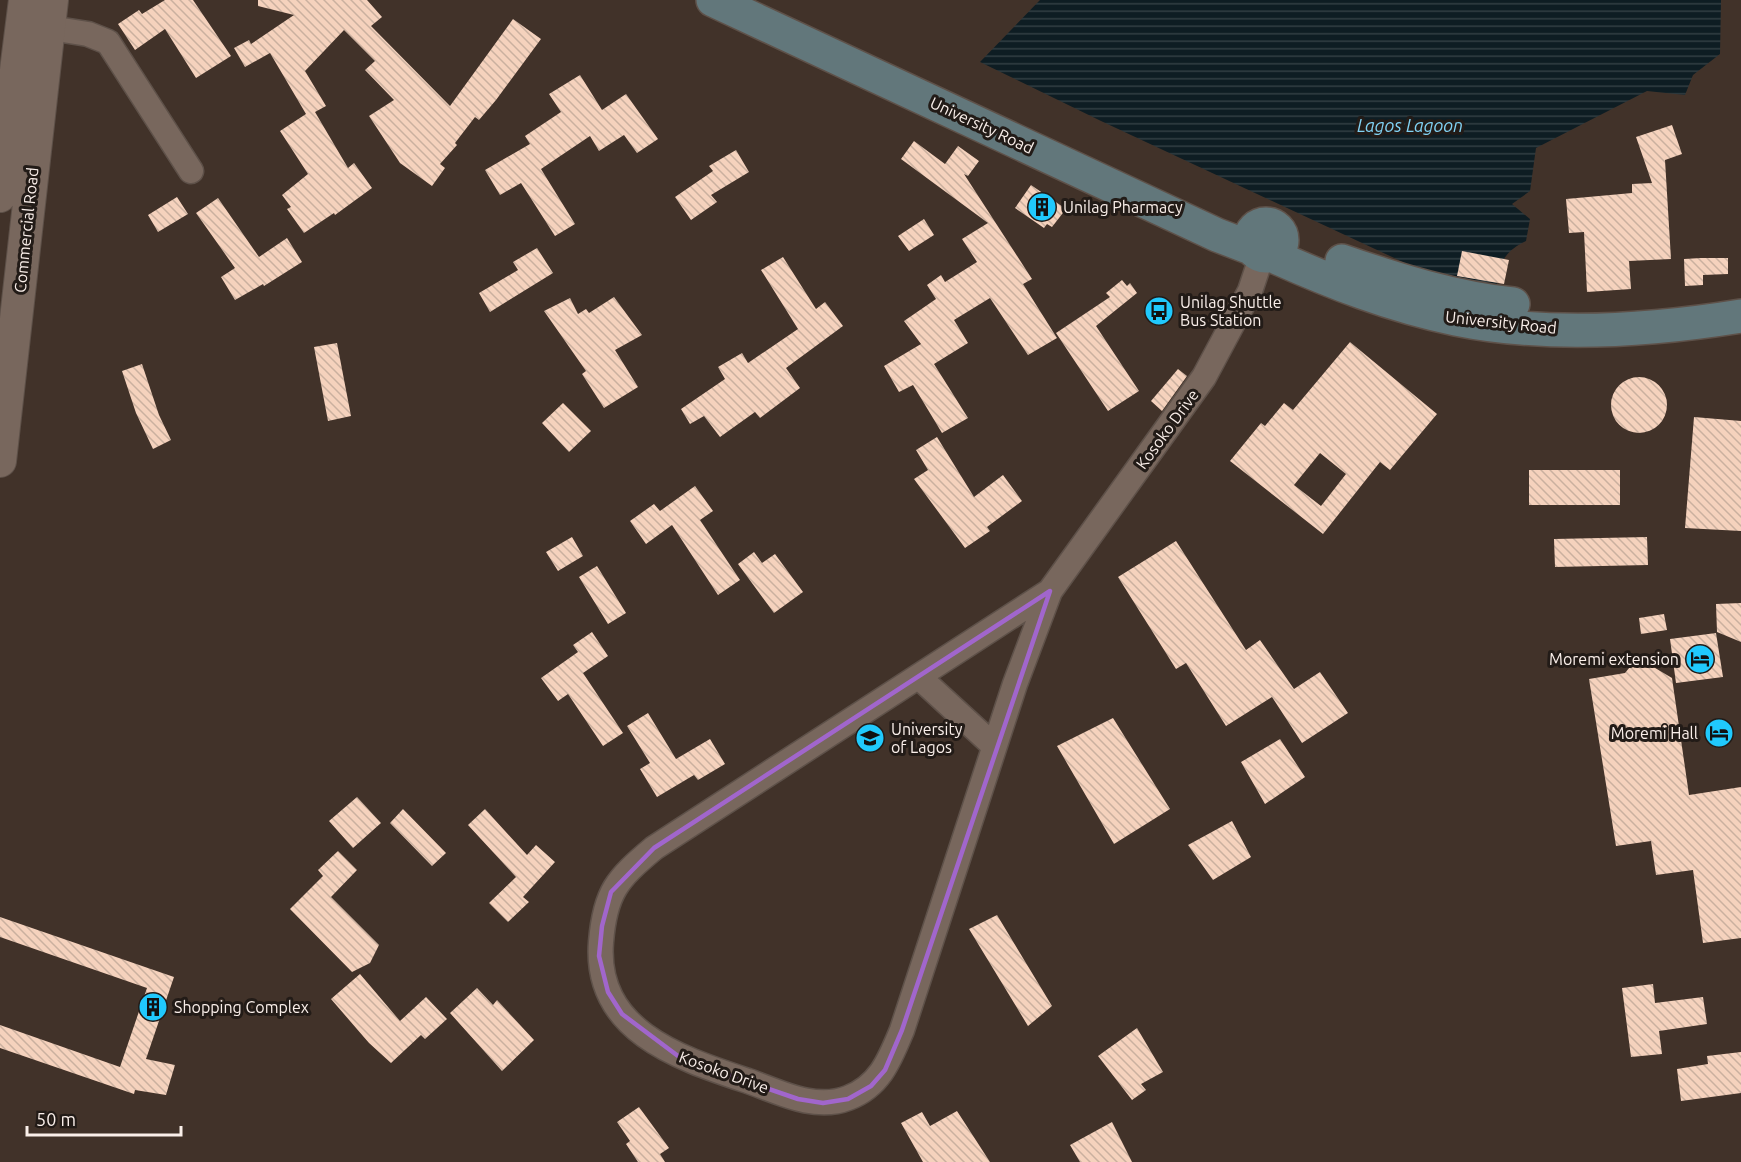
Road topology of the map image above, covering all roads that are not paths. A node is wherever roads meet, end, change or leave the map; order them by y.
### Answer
1 (25, 0) edge
2 (713, 0) edge
3 (756, 0) edge
4 (51, 14) edge
5 (191, 171) dead end
6 (0, 196) edge
7 (1264, 244) junction
8 (1741, 292) edge
9 (1741, 315) edge
10 (0, 461) edge
11 (1050, 591) junction
12 (920, 678) junction
13 (994, 746) junction

1 - 6 street, Commercial Road
2 - 7 main road, University Road
3 - 7 main road, University Road
4 - 5 street
4 - 10 street, Commercial Road
7 - 8 main road, University Road
7 - 9 main road, University Road
7 - 11 street, Kosoko Drive
11 - 12 street, Kosoko Drive
11 - 13 street, Kosoko Drive
12 - 13 street
12 - 13 street, Kosoko Drive

